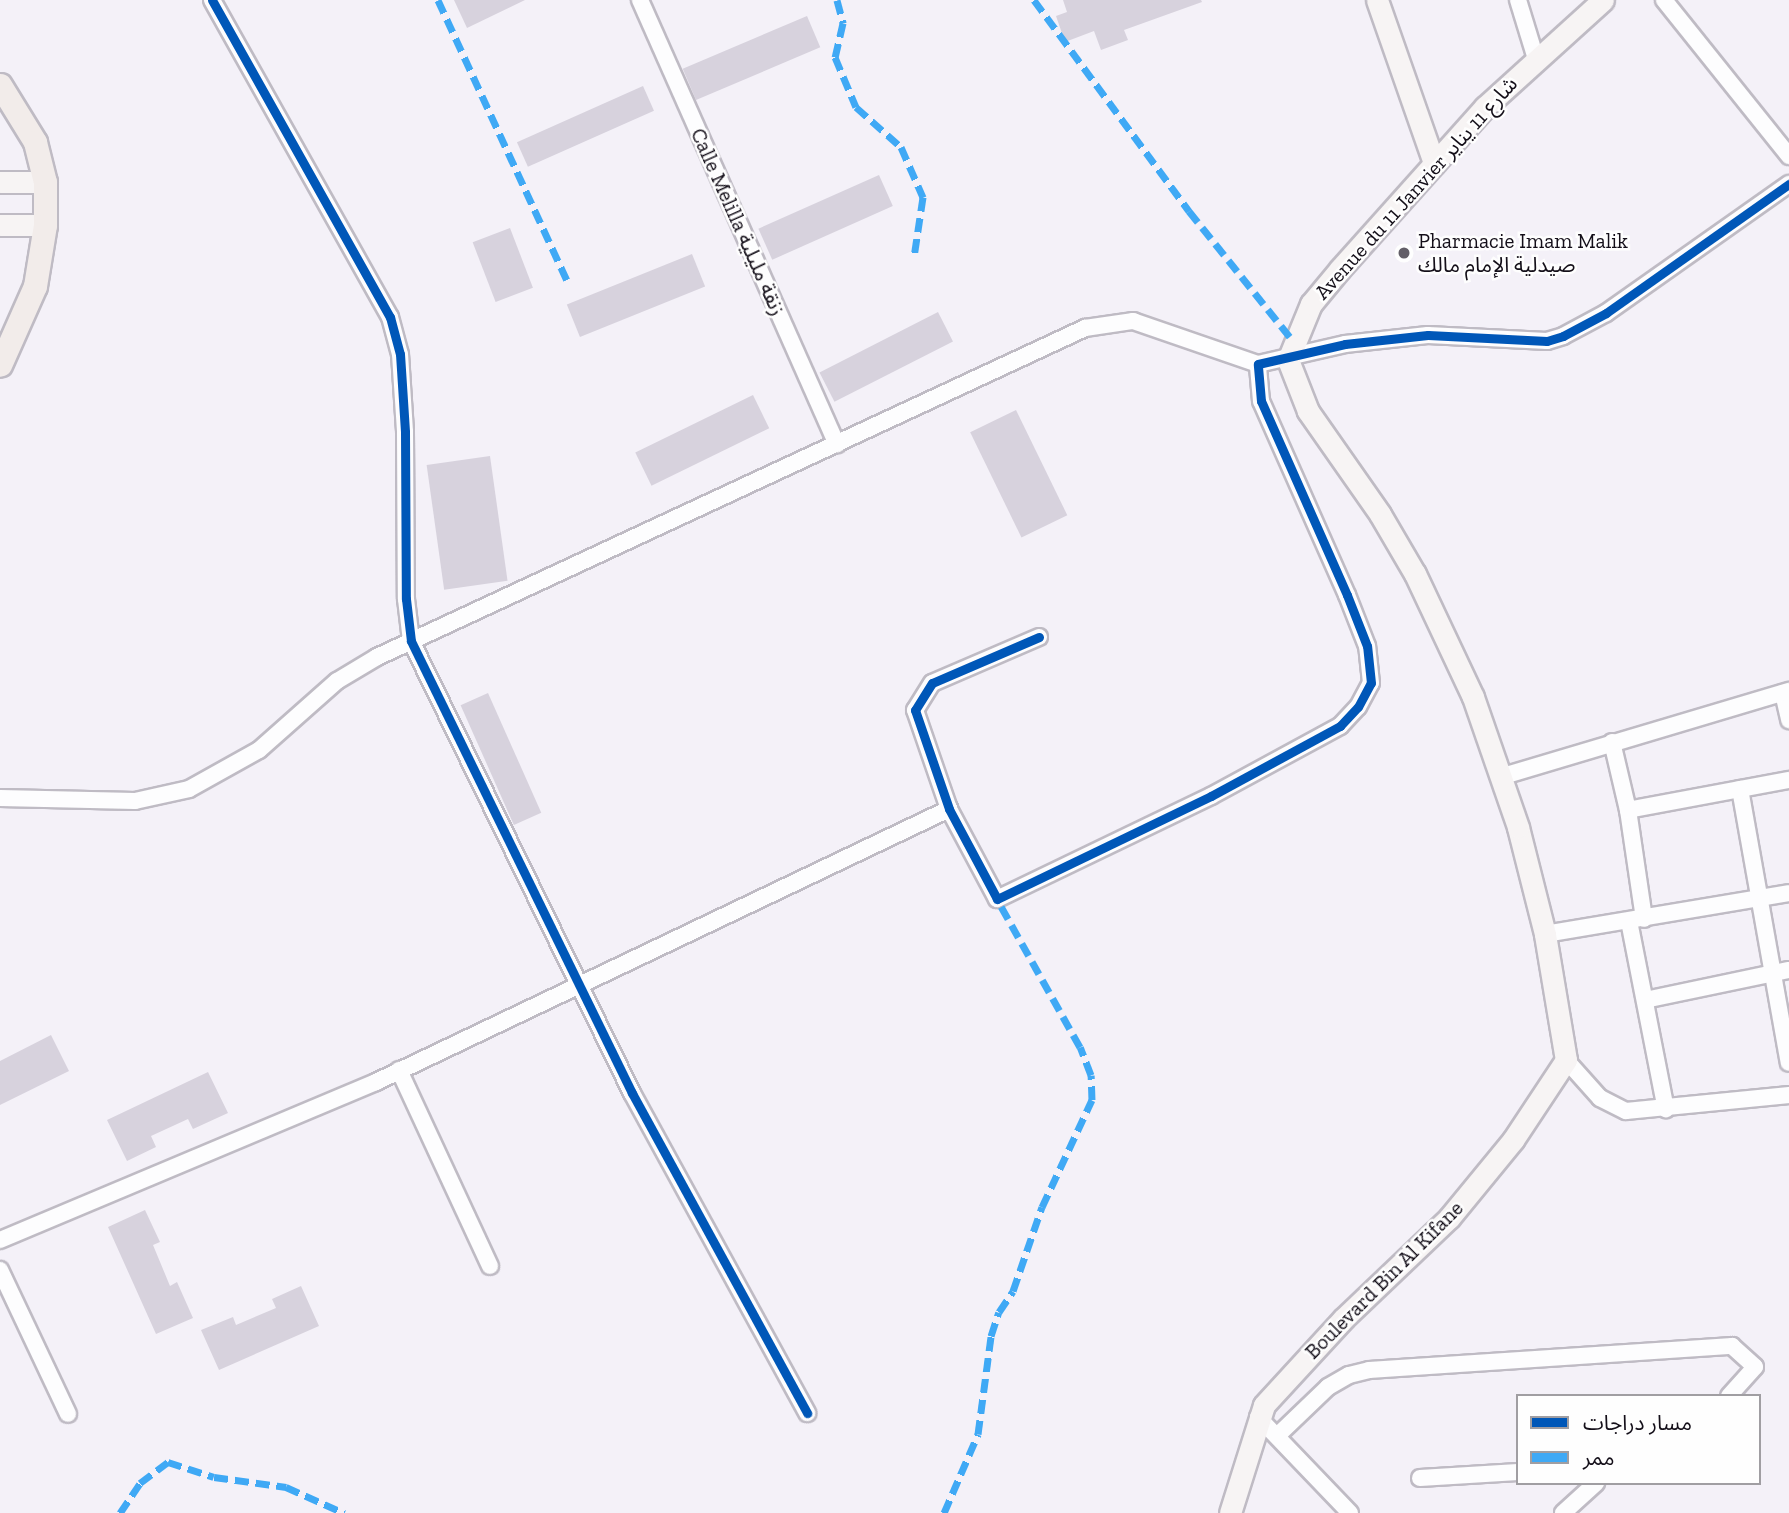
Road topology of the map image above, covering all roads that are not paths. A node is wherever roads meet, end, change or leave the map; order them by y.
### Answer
1 (212, 0) edge
2 (640, 0) edge
3 (1377, 0) edge
4 (1518, 0) edge
5 (1603, 0) edge
6 (1664, 0) edge
7 (1536, 59) junction
8 (0, 85) edge
9 (1789, 156) edge
10 (1434, 163) junction
11 (0, 182) edge
12 (45, 182) junction
13 (1789, 184) edge
14 (0, 225) edge
15 (45, 225) junction
16 (1288, 360) junction
17 (1258, 364) junction
18 (0, 365) edge
19 (837, 444) junction
20 (1039, 637) dead end
21 (411, 641) junction
22 (1786, 692) edge
23 (1789, 720) edge
24 (1612, 742) junction
25 (1500, 777) junction
26 (1789, 780) edge
27 (1740, 789) junction
28 (0, 798) edge
29 (949, 809) junction
30 (1628, 810) junction
31 (1789, 893) edge
32 (1760, 899) junction
33 (1637, 920) junction
34 (1545, 934) junction
35 (1789, 970) edge
36 (1772, 973) junction
37 (581, 984) junction
38 (1645, 1000) junction
39 (1566, 1060) junction
40 (1789, 1063) edge
41 (400, 1070) junction
42 (1789, 1095) edge
43 (1666, 1109) junction
44 (0, 1240) edge
45 (490, 1266) dead end
46 (0, 1270) edge
47 (1731, 1394) edge
48 (68, 1413) dead end
49 (807, 1413) dead end
50 (1258, 1417) junction
51 (1278, 1435) junction
52 (1516, 1472) edge
53 (1420, 1478) dead end
54 (1594, 1485) edge
55 (1230, 1513) edge
56 (1350, 1513) edge
57 (1563, 1513) edge

1 - 21 street
2 - 19 street, Calle Melilla زنقة مليلية
3 - 10 street
4 - 7 street
5 - 7 street, Avenue du 11 Janvier شارع 11 يناير
6 - 9 street
7 - 10 street, Avenue du 11 Janvier شارع 11 يناير
8 - 12 main road
10 - 16 street, Avenue du 11 Janvier شارع 11 يناير
11 - 12 street
12 - 15 main road
13 - 16 street
14 - 15 street
15 - 18 main road
16 - 17 street
16 - 25 street
17 - 19 street
17 - 29 street
19 - 21 street
20 - 29 street
21 - 28 street
21 - 37 street
22 - 23 street
22 - 24 street
24 - 25 street
24 - 30 street
25 - 34 street
26 - 27 street
27 - 30 street
27 - 32 street
29 - 37 street
30 - 33 street
31 - 32 street
32 - 33 street
32 - 36 street
33 - 34 street
33 - 38 street
34 - 39 street
35 - 36 street
36 - 38 street
36 - 40 street
37 - 41 street
37 - 49 street
38 - 43 street
39 - 43 street
39 - 50 street, Boulevard Bin Al Kifane
41 - 44 street
41 - 45 street
42 - 43 street
46 - 48 street
47 - 51 street
50 - 51 street
50 - 55 street, Boulevard Bin Al Kifane
51 - 56 street
52 - 53 street
54 - 57 street

